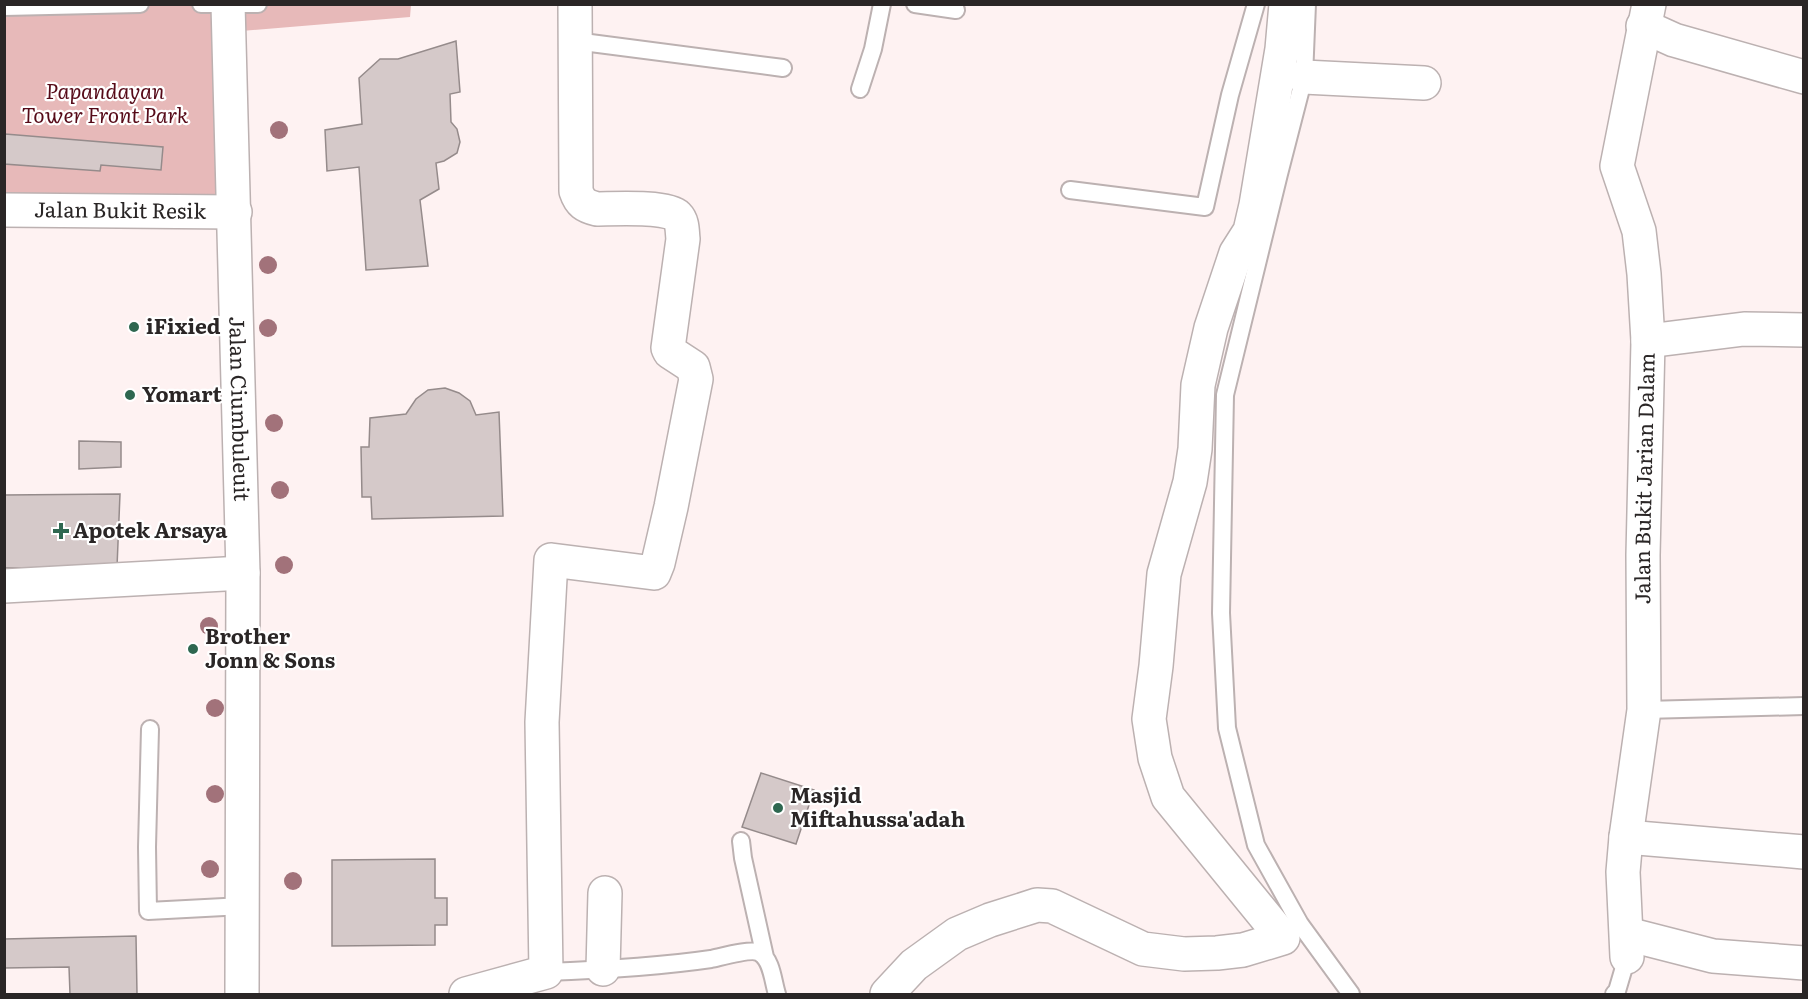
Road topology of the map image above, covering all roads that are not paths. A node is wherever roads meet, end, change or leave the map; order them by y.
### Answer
1 (140, 4) edge
2 (576, 4) edge
3 (882, 4) edge
4 (915, 4) edge
5 (1256, 4) edge
6 (1286, 4) edge
7 (1307, 4) edge
8 (229, 5) edge
9 (4, 7) edge
10 (956, 10) dead end
11 (1646, 15) edge
12 (575, 41) junction
13 (783, 68) dead end
14 (1304, 77) junction
15 (1803, 77) edge
16 (1424, 83) dead end
17 (860, 89) dead end
18 (1070, 190) dead end
19 (4, 210) edge
20 (235, 212) junction
21 (1803, 330) edge
22 (1648, 341) junction
23 (243, 573) junction
24 (4, 586) edge
25 (1803, 706) edge
26 (1644, 710) junction
27 (150, 729) dead end
28 (1626, 837) junction
29 (741, 841) dead end
30 (1803, 852) edge
31 (605, 893) dead end
32 (243, 906) junction
33 (1627, 945) junction
34 (765, 957) junction
35 (1803, 963) edge
36 (603, 969) junction
37 (546, 972) junction
38 (242, 994) edge
39 (466, 994) edge
40 (777, 994) edge
41 (887, 994) edge
42 (1351, 994) edge
43 (1614, 994) edge

1 - 9 lane
2 - 12 street
3 - 17 lane
4 - 10 lane
5 - 18 lane
6 - 41 street
7 - 14 lane
8 - 20 street, Jalan Ciumbuleuit
11 - 15 street
11 - 22 street, Jalan Bukit Jarian Dalam
12 - 13 lane
12 - 37 street
14 - 16 street
14 - 42 lane
19 - 20 street, Jalan Bukit Resik
20 - 23 street, Jalan Ciumbuleuit
21 - 22 street
22 - 26 street, Jalan Bukit Jarian Dalam
23 - 24 street
23 - 32 street, Jalan Ciumbuleuit
25 - 26 lane
26 - 28 street, Jalan Bukit Jarian Dalam
27 - 32 lane
28 - 30 street
28 - 33 street, Jalan Bukit Jarian Dalam
29 - 34 lane
31 - 36 street
32 - 38 street, Jalan Ciumbuleuit
33 - 35 street
33 - 43 lane
34 - 36 lane
34 - 40 lane
36 - 37 lane
37 - 39 street

